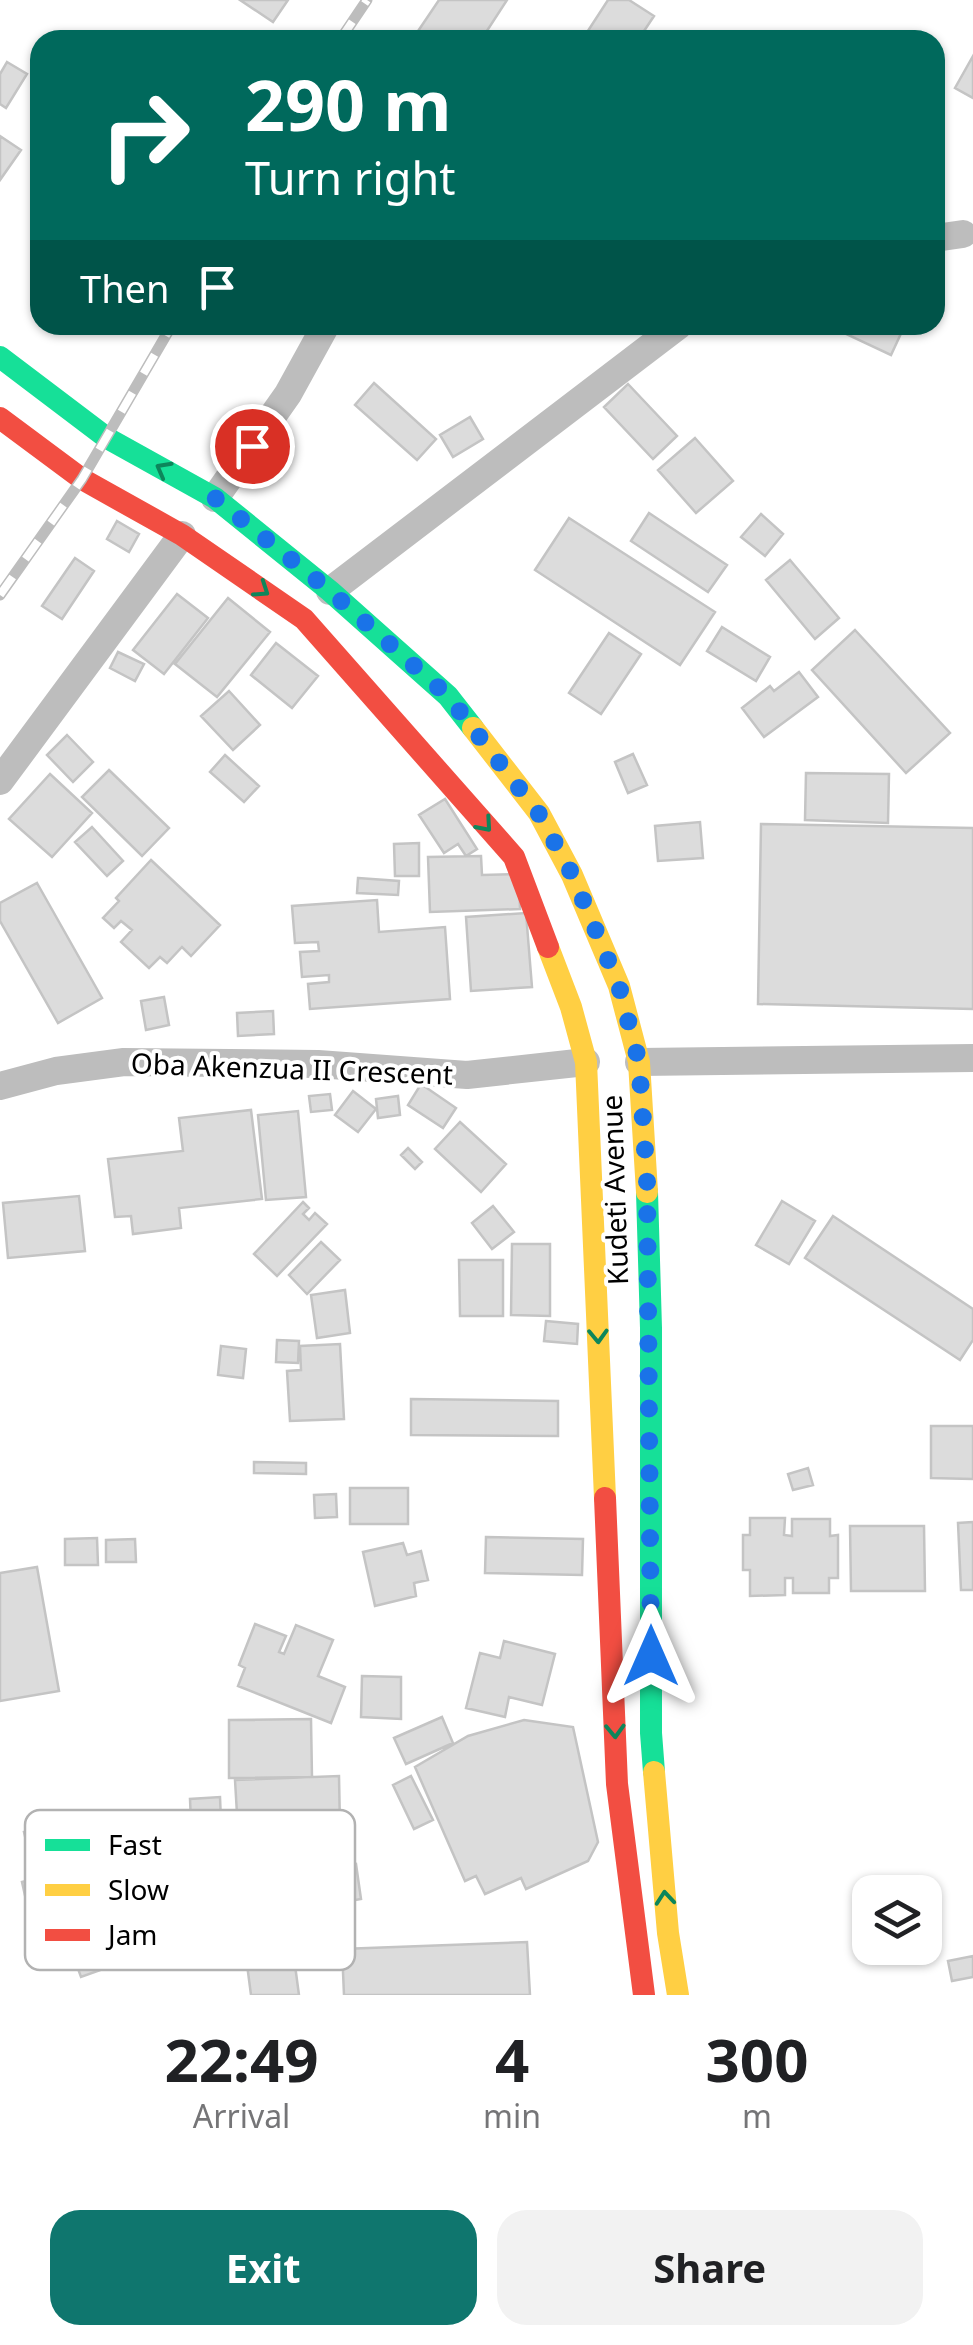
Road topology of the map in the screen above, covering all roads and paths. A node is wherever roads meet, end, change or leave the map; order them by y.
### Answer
1 (964, 234) dead end
2 (945, 237) edge
3 (320, 335) edge
4 (666, 335) edge
5 (0, 357) edge
6 (0, 418) edge
7 (215, 498) junction
8 (182, 535) junction
9 (330, 591) junction
10 (0, 782) edge
11 (973, 1058) edge
12 (586, 1062) junction
13 (639, 1062) junction
14 (0, 1086) edge
15 (644, 1995) edge
16 (678, 1995) edge

1 - 2 street
3 - 7 street
4 - 9 street
7 -> 5 main road, Kudeti Avenue
6 - 8 main road, Kudeti Avenue
7 - 9 main road, Kudeti Avenue
8 - 10 street
8 -> 12 main road, Kudeti Avenue
9 - 13 main road, Kudeti Avenue
11 - 13 street
12 - 14 street, Oba Akenzua II Crescent
12 -> 15 main road, Kudeti Avenue
16 -> 13 main road, Kudeti Avenue

